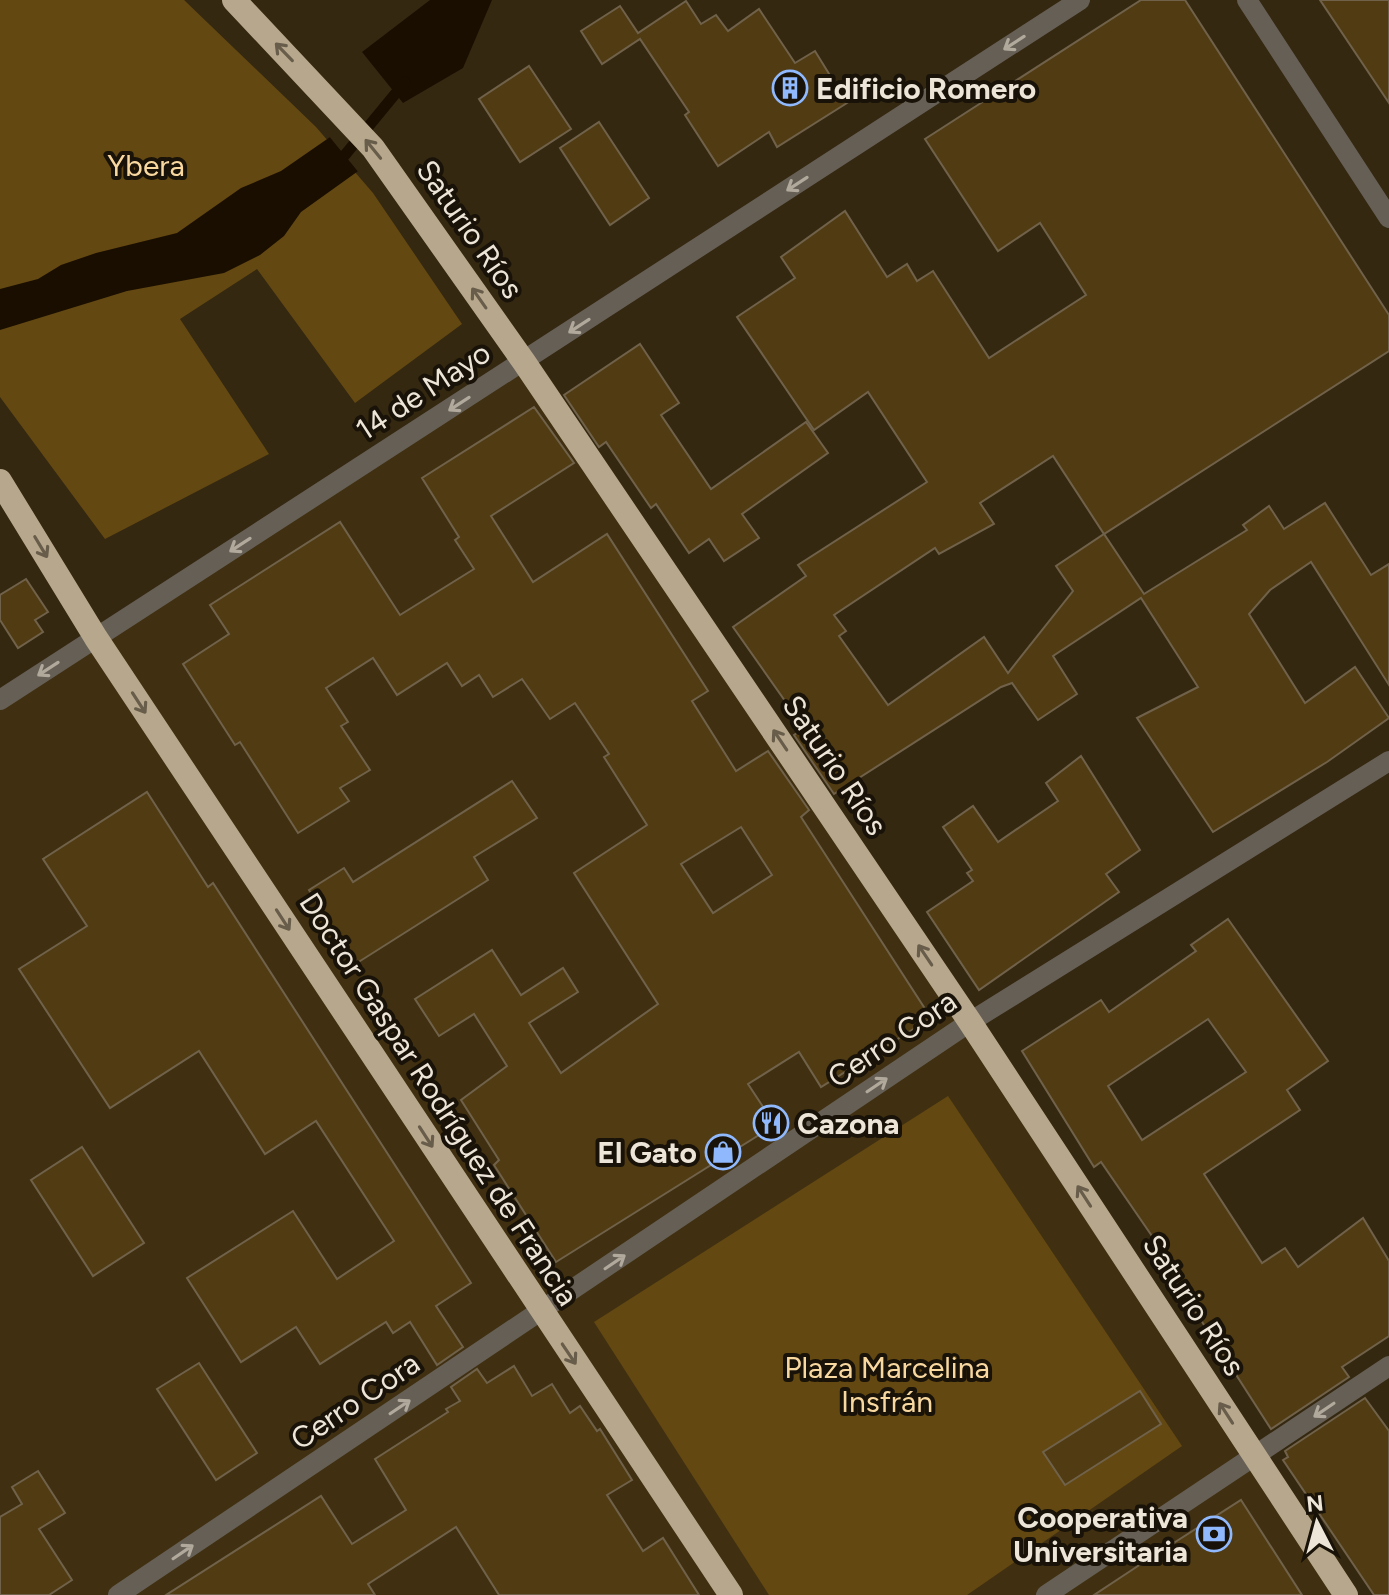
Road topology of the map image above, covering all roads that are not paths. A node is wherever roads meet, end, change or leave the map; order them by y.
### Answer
1 (234, 0) edge
2 (1080, 0) edge
3 (1247, 0) edge
4 (1389, 218) edge
5 (524, 362) junction
6 (0, 481) edge
7 (96, 638) junction
8 (0, 700) edge
9 (1389, 761) edge
10 (970, 1022) junction
11 (542, 1312) junction
12 (1389, 1366) edge
13 (1254, 1456) junction
14 (118, 1595) edge
15 (731, 1595) edge
16 (1046, 1595) edge
17 (1346, 1595) edge

5 -> 1 highway, Saturio Ríos
2 -> 5 street, 14 de Mayo
3 - 4 street
5 -> 7 street, 14 de Mayo
10 -> 5 highway, Saturio Ríos
6 -> 7 highway, Doctor Gaspar Rodríguez de Francia
7 -> 8 street, 14 de Mayo
7 -> 11 highway, Doctor Gaspar Rodríguez de Francia
9 - 10 street, Cerro Cora
11 -> 10 street, Cerro Cora
13 -> 10 highway, Saturio Ríos
14 -> 11 street, Cerro Cora
11 -> 15 highway, Doctor Gaspar Rodríguez de Francia
12 -> 13 street
13 - 16 street
13 - 17 highway, Saturio Ríos

